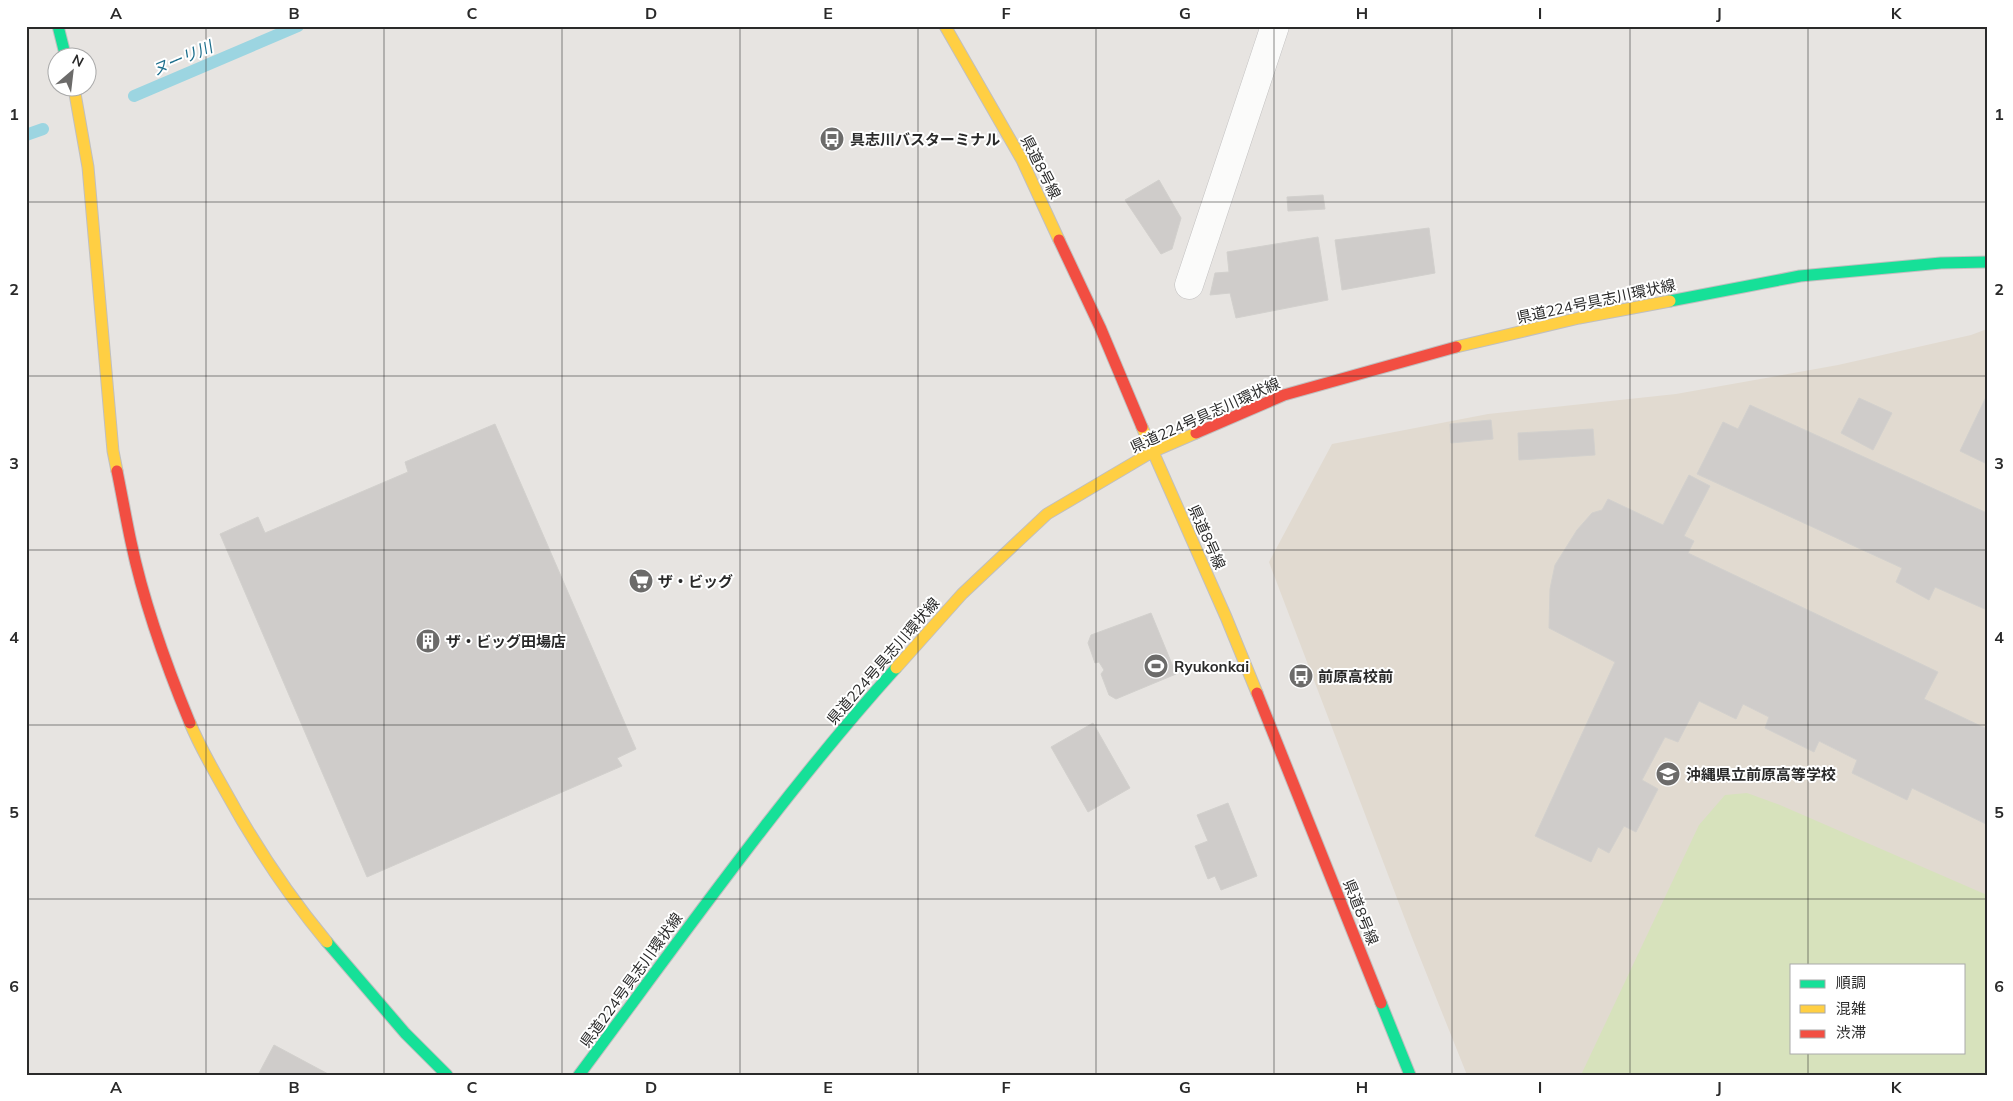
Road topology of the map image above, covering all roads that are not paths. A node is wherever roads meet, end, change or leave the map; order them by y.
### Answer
1 (58, 26) edge
2 (945, 26) edge
3 (1275, 26) edge
4 (64, 48) edge
5 (76, 98) edge
6 (1987, 262) edge
7 (1189, 285) dead end
8 (1152, 452) junction
9 (447, 1075) edge
10 (579, 1075) edge
11 (1410, 1075) edge

1 - 4 main road
2 - 8 main road, 県道8号線
3 - 7 street
5 - 9 main road
6 - 8 main road, 県道224号具志川環状線
8 - 10 main road, 県道224号具志川環状線
8 - 11 main road, 県道8号線

